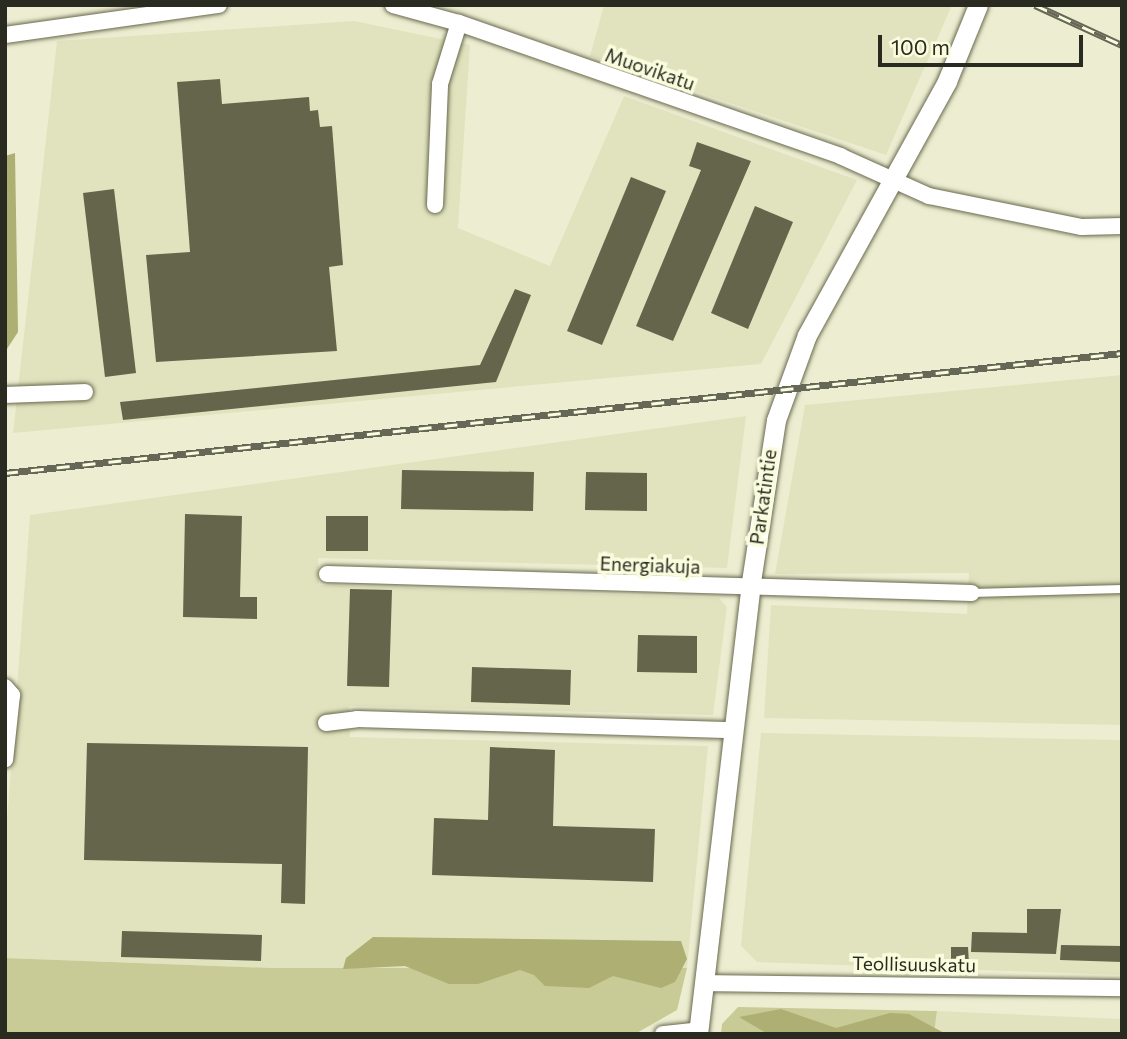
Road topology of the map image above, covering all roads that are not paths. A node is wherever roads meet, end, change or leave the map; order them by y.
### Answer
1 (219, 5) edge
2 (393, 5) edge
3 (978, 5) edge
4 (459, 23) junction
5 (5, 36) edge
6 (891, 179) junction
7 (435, 205) dead end
8 (1122, 226) edge
9 (85, 392) dead end
10 (5, 395) edge
11 (327, 574) dead end
12 (750, 588) junction
13 (1122, 589) edge
14 (972, 593) joint
15 (9, 691) edge
16 (326, 723) dead end
17 (734, 730) junction
18 (5, 760) edge
19 (705, 983) junction
20 (1122, 988) edge
21 (699, 1032) edge
22 (663, 1034) edge

1 - 5 street
2 - 4 street, Muovikatu
3 - 6 street, Parkatintie
4 - 6 street, Muovikatu
4 - 7 street
6 - 8 street, Muovikatu
6 - 12 street, Parkatintie
9 - 10 street
11 - 12 street, Energiakuja
12 - 14 street, Energiakuja
12 - 17 street, Parkatintie
13 - 14 lane
15 - 18 street
16 - 17 street
17 - 19 street, Parkatintie
19 - 20 street, Teollisuuskatu
19 - 21 street, Parkatintie
21 - 22 street

